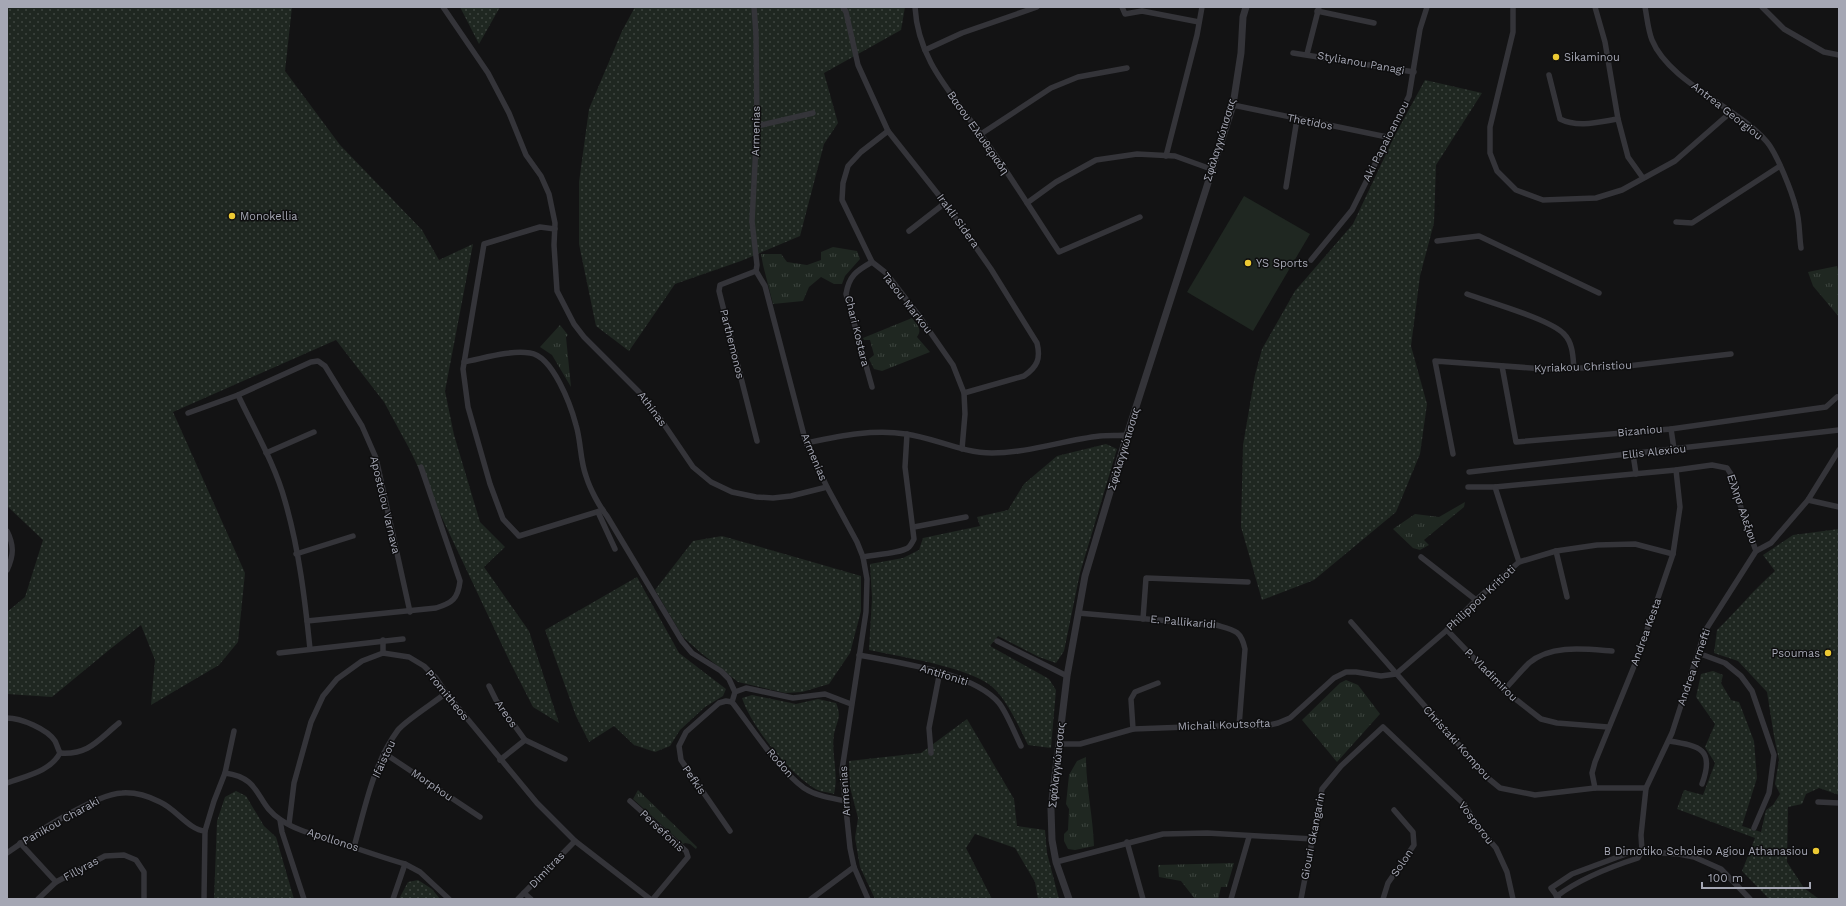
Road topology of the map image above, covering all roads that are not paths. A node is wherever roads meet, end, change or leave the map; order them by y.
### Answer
1 (443, 7) edge
2 (754, 7) edge
3 (843, 7) edge
4 (915, 7) edge
5 (1037, 7) edge
6 (1122, 7) edge
7 (1202, 7) edge
8 (1246, 7) edge
9 (1427, 7) edge
10 (1513, 7) edge
11 (1595, 7) edge
12 (1645, 7) edge
13 (1762, 7) edge
14 (1318, 9) edge
15 (1199, 22) junction
16 (1374, 23) dead end
17 (925, 50) junction
18 (1293, 53) dead end
19 (1307, 54) junction
20 (1839, 55) edge
21 (1127, 68) dead end
22 (1414, 72) junction
23 (1549, 75) dead end
24 (1233, 106) junction
25 (1731, 112) junction
26 (813, 113) dead end
27 (1297, 119) junction
28 (1618, 119) junction
29 (757, 126) junction
30 (888, 131) junction
31 (981, 134) junction
32 (1387, 137) junction
33 (1166, 156) junction
34 (1780, 166) junction
35 (1211, 169) junction
36 (1642, 178) junction
37 (1286, 188) dead end
38 (945, 203) junction
39 (1027, 203) junction
40 (1140, 217) dead end
41 (1676, 222) dead end
42 (555, 229) junction
43 (909, 231) dead end
44 (1437, 241) dead end
45 (1801, 248) dead end
46 (1311, 260) dead end
47 (872, 262) junction
48 (756, 271) junction
49 (1599, 293) dead end
50 (1467, 294) dead end
51 (1731, 354) dead end
52 (464, 362) junction
53 (1502, 366) junction
54 (1574, 369) junction
55 (872, 387) dead end
56 (964, 393) junction
57 (238, 395) junction
58 (1837, 397) dead end
59 (188, 413) dead end
60 (1671, 429) junction
61 (1839, 430) edge
62 (314, 432) dead end
63 (907, 434) junction
64 (1127, 435) junction
65 (757, 441) dead end
66 (806, 442) junction
67 (962, 449) junction
68 (1674, 450) junction
69 (1839, 450) edge
70 (266, 453) junction
71 (1453, 454) dead end
72 (1633, 454) junction
73 (421, 467) dead end
74 (1727, 468) joint
75 (1676, 470) junction
76 (1469, 472) dead end
77 (1636, 474) junction
78 (827, 487) junction
79 (1468, 487) dead end
80 (1495, 487) junction
81 (1808, 500) junction
82 (1839, 507) edge
83 (600, 511) junction
84 (966, 517) dead end
85 (914, 527) junction
86 (7, 531) edge
87 (353, 536) dead end
88 (615, 550) dead end
89 (1556, 551) junction
90 (1756, 551) junction
91 (296, 554) junction
92 (1673, 554) junction
93 (863, 557) junction
94 (1422, 557) dead end
95 (1519, 562) junction
96 (7, 570) edge
97 (1248, 582) dead end
98 (1567, 596) dead end
99 (1476, 600) junction
100 (410, 612) junction
101 (1078, 613) junction
102 (1143, 619) junction
103 (307, 621) junction
104 (1351, 622) dead end
105 (1447, 630) junction
106 (403, 639) dead end
107 (383, 640) junction
108 (997, 641) dead end
109 (310, 649) junction
110 (1612, 651) dead end
111 (279, 653) dead end
112 (383, 653) junction
113 (1698, 653) junction
114 (859, 655) junction
115 (940, 672) junction
116 (1396, 674) junction
117 (1067, 676) junction
118 (1158, 683) dead end
119 (489, 686) dead end
120 (1504, 690) junction
121 (735, 692) junction
122 (446, 693) junction
123 (732, 702) junction
124 (851, 704) junction
125 (7, 718) edge
126 (119, 723) dead end
127 (1239, 726) junction
128 (1383, 727) joint
129 (1608, 727) junction
130 (1133, 729) junction
131 (234, 732) dead end
132 (525, 740) junction
133 (1669, 741) junction
134 (1059, 744) junction
135 (1021, 746) dead end
136 (60, 753) junction
137 (931, 753) dead end
138 (384, 754) junction
139 (500, 760) junction
140 (565, 760) dead end
141 (225, 773) junction
142 (7, 783) edge
143 (1702, 784) dead end
144 (1595, 788) junction
145 (1646, 788) junction
146 (630, 801) dead end
147 (845, 801) junction
148 (1818, 802) dead end
149 (1839, 804) edge
150 (1394, 810) dead end
151 (480, 817) dead end
152 (280, 820) junction
153 (289, 824) junction
154 (1754, 828) dead end
155 (205, 831) junction
156 (730, 831) dead end
157 (1249, 837) junction
158 (1313, 839) junction
159 (575, 840) junction
160 (1127, 842) junction
161 (20, 843) junction
162 (354, 847) junction
163 (1642, 851) junction
164 (7, 852) edge
165 (1056, 862) junction
166 (405, 864) junction
167 (854, 868) junction
168 (56, 882) junction
169 (524, 893) junction
170 (1558, 897) edge
171 (38, 899) edge
172 (144, 899) edge
173 (204, 899) edge
174 (304, 899) edge
175 (393, 899) edge
176 (449, 899) edge
177 (518, 899) edge
178 (531, 899) edge
179 (652, 899) edge
180 (811, 899) edge
181 (868, 899) edge
182 (1068, 899) edge
183 (1143, 899) edge
184 (1231, 899) edge
185 (1301, 899) edge
186 (1383, 899) edge
187 (1513, 899) edge
188 (1750, 899) edge

1 - 42 street, Athinas
2 - 29 street, Armenias
3 - 30 street, Irakli Sidera
4 - 17 street, Βασου Ελευθεριαδη
5 - 17 street
6 - 15 street
7 - 15 street
8 - 24 street, Σφάλαγγιώτισσας
9 - 22 street, Aki Papaioannou
10 - 36 street
11 - 28 street
12 - 25 street, Antrea Georgiou
13 - 20 street
14 - 16 street, Stylianou Panagi
14 - 19 street, Stylianou Panagi
15 - 33 street
17 - 31 street, Βασου Ελευθεριαδη
18 - 19 street, Stylianou Panagi
19 - 22 street, Stylianou Panagi
21 - 31 street
22 - 32 street, Aki Papaioannou
23 - 28 street
24 - 27 street, Thetidos
24 - 35 street, Σφάλαγγιώτισσας
25 - 34 street, Antrea Georgiou
25 - 36 street
26 - 29 street
27 - 32 street, Thetidos
27 - 37 street
28 - 36 street
29 - 48 street, Armenias
30 - 38 street, Irakli Sidera
30 - 47 street, Tasou Markou
31 - 39 street, Βασου Ελευθεριαδη
32 - 46 street, Aki Papaioannou
33 - 35 street
33 - 39 street
34 - 41 street
34 - 45 street, Antrea Georgiou
35 - 64 street, Σφάλαγγιώτισσας
38 - 43 street
38 - 56 street, Irakli Sidera
39 - 40 street, Βασου Ελευθεριαδη
42 - 52 street
42 - 78 street, Athinas
44 - 49 street
47 - 55 street, Chari Kostara
47 - 56 street, Tasou Markou
48 - 65 street, Parthemonos
48 - 66 street, Armenias
50 - 54 street
51 - 54 street, Kyriakou Christiou
52 - 83 street
52 - 83 street
53 - 54 street, Kyriakou Christiou
53 - 60 street, Bizaniou
53 - 71 street, Kyriakou Christiou
56 - 67 street, Tasou Markou
57 - 59 street, Apostolou Varnava
57 - 70 street
57 - 100 street, Apostolou Varnava
58 - 60 street, Bizaniou
60 - 68 street
61 - 68 street, Ellis Alexiou
62 - 70 street
63 - 66 street
63 - 67 street
63 - 85 street
64 - 67 street
64 - 101 street, Σφάλαγγιώτισσας
66 - 78 street, Armenias
68 - 72 street, Ellis Alexiou
69 - 81 street, Andrea Armefti
70 - 91 street
72 - 76 street, Ellis Alexiou
72 - 77 street
73 - 100 street
74 - 75 street, Ellis Alexiou
74 - 90 street, Ελλησ Αλεξιου
75 - 77 street, Ellis Alexiou
75 - 92 street, Andrea Kesta
77 - 80 street, Ellis Alexiou
78 - 93 street, Armenias
79 - 80 street, Ellis Alexiou
80 - 95 street
81 - 82 street
81 - 90 street, Andrea Armefti
83 - 88 street
83 - 121 street
84 - 85 street
85 - 93 street
86 - 96 street
87 - 91 street
89 - 92 street, Philippou Kritioti
89 - 95 street, Philippou Kritioti
89 - 98 street
90 - 113 street, Andrea Armefti
91 - 103 street
92 - 129 street, Andrea Kesta
93 - 114 street, Armenias
94 - 99 street
95 - 99 street, Philippou Kritioti
97 - 102 street
99 - 105 street, Philippou Kritioti
100 - 103 street
101 - 102 street, E. Pallikaridi
101 - 117 street, Σφάλαγγιώτισσας
102 - 127 street, E. Pallikaridi
103 - 109 street
104 - 116 street, Christaki Kompou
105 - 116 street, Philippou Kritioti
105 - 120 street, P. Vladimirou
106 - 107 street
107 - 109 street
107 - 112 street
108 - 117 street
109 - 111 street
110 - 120 street
112 - 122 street, Promitheos
112 - 153 street, Promitheos
113 - 133 street, Andrea Armefti
113 - 154 street
114 - 115 street, Antifoniti
114 - 124 street, Armenias
115 - 135 street, Antifoniti
115 - 137 street
116 - 127 street, Michail Koutsofta
116 - 144 street, Christaki Kompou
117 - 134 street, Σφάλαγγιώτισσας
118 - 130 street
119 - 132 street, Areos
120 - 129 street, P. Vladimirou
121 - 123 street
121 - 124 street
122 - 138 street, Ifaistou
122 - 139 street, Promitheos
123 - 147 street, Rodon
123 - 156 street, Pefkis
124 - 147 street, Armenias
125 - 136 street
126 - 136 street
127 - 130 street, Michail Koutsofta
128 - 158 street, Giouri Gkangarin
128 - 187 street, Vosporou
129 - 144 street, Andrea Kesta
130 - 134 street, Michail Koutsofta
131 - 141 street
132 - 139 street
132 - 140 street, Areos
133 - 143 street
133 - 145 street, Andrea Armefti
134 - 165 street, Σφάλαγγιώτισσας
136 - 142 street
138 - 151 street, Morphou
138 - 162 street, Ifaistou
139 - 159 street, Promitheos
141 - 152 street, Apollonos
141 - 155 street
144 - 145 street, Christaki Kompou
145 - 163 street, Andrea Armefti
146 - 179 street, Persefonis
147 - 167 street, Armenias
148 - 149 street
150 - 186 street, Solon
152 - 153 street, Apollonos
152 - 174 street
153 - 162 street, Apollonos
155 - 161 street, Panikou Charaki
155 - 173 street
157 - 158 street
157 - 160 street
157 - 184 street
158 - 185 street, Giouri Gkangarin
159 - 169 street, Dimitras
159 - 179 street, Promitheos
160 - 165 street
160 - 183 street
161 - 164 street, Panikou Charaki
161 - 168 street
162 - 166 street, Apollonos
163 - 170 street
163 - 170 street
163 - 188 street
165 - 182 street, Σφάλαγγιώτισσας
166 - 175 street
166 - 176 street, Apollonos
167 - 180 street
167 - 181 street, Armenias
168 - 171 street, Fillyras
168 - 172 street, Fillyras
169 - 177 street, Dimitras
169 - 178 street

